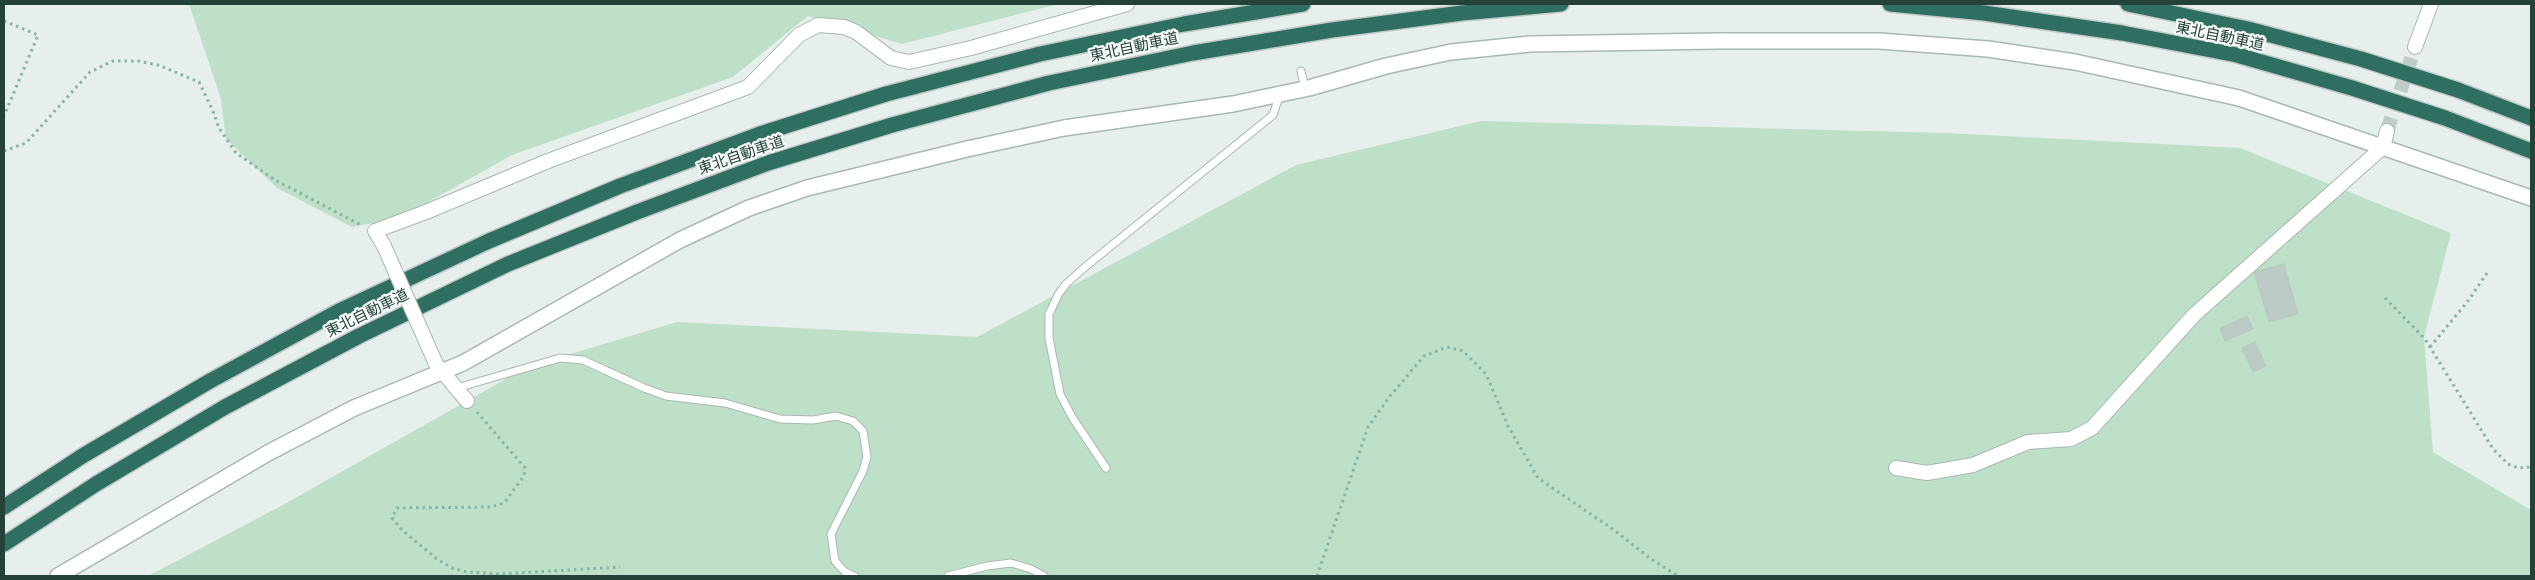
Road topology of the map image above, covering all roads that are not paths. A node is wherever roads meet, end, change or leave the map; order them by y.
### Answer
1 (1127, 4) edge
2 (1303, 4) edge
3 (1561, 4) edge
4 (1890, 4) edge
5 (2128, 4) edge
6 (2432, 4) edge
7 (2415, 48) tunnel mouth
8 (1301, 71) dead end
9 (1305, 89) junction
10 (1280, 94) junction
11 (2531, 118) edge
12 (2387, 132) tunnel mouth
13 (2383, 147) junction
14 (2531, 151) edge
15 (2531, 198) edge
16 (439, 368) junction
17 (457, 388) junction
18 (468, 401) road end
19 (1106, 468) dead end
20 (1896, 468) dead end
21 (4, 507) edge
22 (4, 544) edge
23 (58, 576) edge
24 (854, 576) edge
25 (948, 576) edge
26 (1044, 576) edge

1 - 16 street, bridge
2 - 21 highway, 東北自動車道
3 - 22 highway, 東北自動車道
4 - 14 highway, 東北自動車道
5 - 11 highway, 東北自動車道
6 - 7 street
8 - 9 lane
9 - 10 street
9 - 13 street
10 - 16 street
10 - 19 lane
12 - 13 street
13 - 15 street
13 - 20 street
16 - 17 street
16 - 23 street
17 - 18 street
17 - 24 lane
25 - 26 lane

